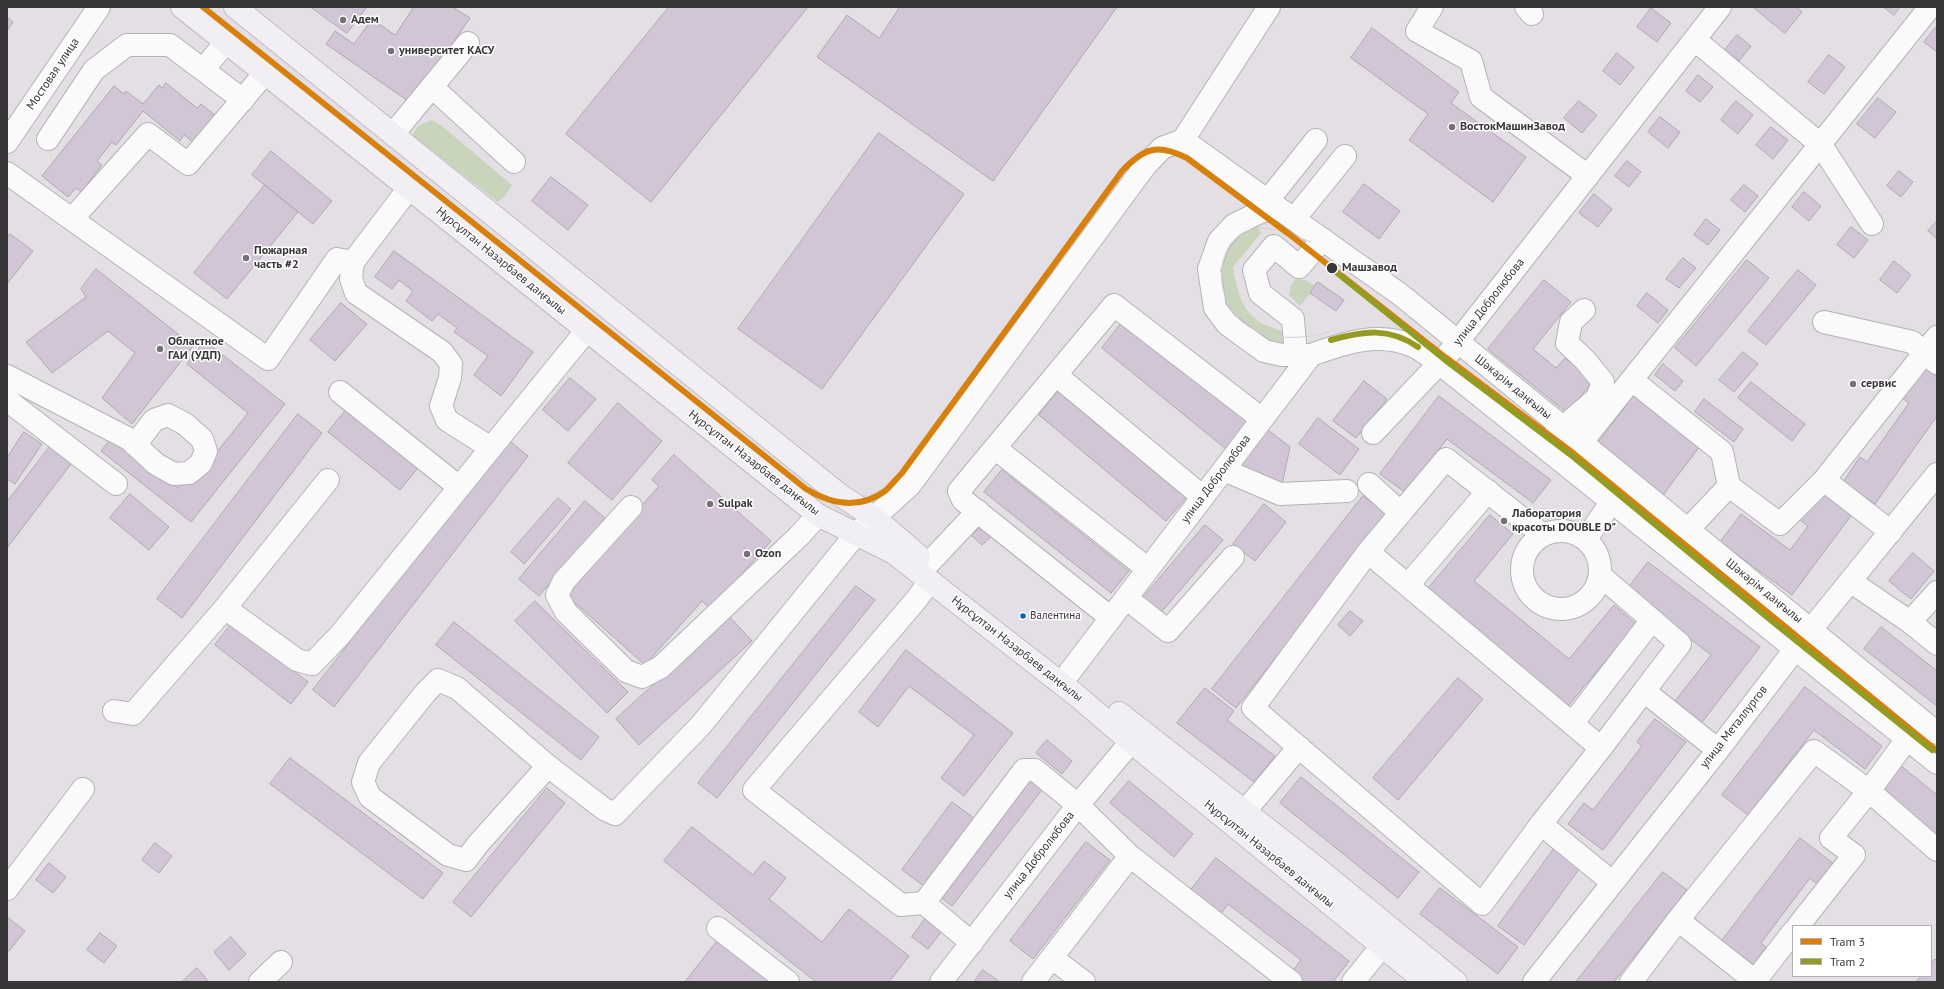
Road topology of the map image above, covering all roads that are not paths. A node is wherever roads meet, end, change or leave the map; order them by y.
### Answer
1 (99, 7) edge
2 (182, 7) edge
3 (235, 7) edge
4 (1269, 7) edge
5 (1432, 7) edge
6 (1720, 7) edge
7 (1930, 7) edge
8 (1695, 40) junction
9 (226, 42) junction
10 (468, 43) dead end
11 (203, 70) junction
12 (266, 73) junction
13 (432, 87) junction
14 (243, 100) junction
15 (393, 134) junction
16 (48, 138) dead end
17 (1183, 140) junction
18 (1316, 140) dead end
19 (7, 142) edge
20 (1821, 145) junction
21 (1345, 156) dead end
22 (514, 162) dead end
23 (7, 173) edge
24 (1588, 176) junction
25 (409, 188) junction
26 (1280, 209) junction
27 (72, 219) junction
28 (1872, 224) dead end
29 (1323, 239) junction
30 (353, 262) junction
31 (1584, 310) dead end
32 (1824, 322) dead end
33 (587, 330) junction
34 (1457, 342) junction
35 (1933, 351) edge
36 (1303, 355) junction
37 (1439, 364) junction
38 (1056, 375) junction
39 (7, 376) edge
40 (1632, 380) junction
41 (340, 392) dead end
42 (7, 400) edge
43 (1262, 419) junction
44 (1563, 427) junction
45 (1373, 433) dead end
46 (1581, 442) junction
47 (135, 445) dead end
48 (491, 448) junction
49 (995, 448) junction
50 (1544, 448) junction
51 (1564, 463) junction
52 (1231, 473) dead end
53 (1937, 474) edge
54 (328, 480) dead end
55 (1824, 480) junction
56 (116, 484) dead end
57 (1369, 484) dead end
58 (1729, 486) junction
59 (459, 487) junction
60 (1347, 491) dead end
61 (1488, 491) junction
62 (1203, 497) junction
63 (1612, 501) junction
64 (631, 507) dead end
65 (978, 511) junction
66 (1401, 512) junction
67 (818, 515) junction
68 (875, 518) junction
69 (1687, 529) junction
70 (1891, 532) junction
71 (857, 533) junction
72 (1543, 535) junction
73 (1586, 539) junction
74 (1670, 548) junction
75 (1368, 552) junction
76 (1233, 557) dead end
77 (1148, 569) junction
78 (930, 572) junction
79 (1601, 576) junction
80 (1850, 581) junction
81 (1408, 585) junction
82 (1937, 592) edge
83 (1126, 598) junction
84 (224, 608) junction
85 (1111, 618) junction
86 (1652, 620) junction
87 (1910, 622) junction
88 (1811, 629) junction
89 (1937, 644) edge
90 (1796, 648) junction
91 (1069, 673) junction
92 (1644, 691) junction
93 (114, 711) dead end
94 (1572, 724) junction
95 (1937, 733) edge
96 (1136, 736) junction
97 (1907, 739) junction
98 (1299, 747) junction
99 (1601, 748) junction
100 (1718, 750) junction
101 (1937, 763) edge
102 (548, 766) junction
103 (83, 789) dead end
104 (1869, 792) junction
105 (1078, 805) junction
106 (1245, 811) junction
107 (1541, 824) junction
108 (1937, 850) edge
109 (1130, 856) junction
110 (1612, 882) junction
111 (7, 889) edge
112 (924, 903) junction
113 (1678, 920) junction
114 (1799, 925) edge
115 (718, 928) dead end
116 (1792, 933) edge
117 (972, 943) junction
118 (1382, 946) junction
119 (1052, 958) junction
120 (281, 962) dead end
121 (260, 982) edge
122 (788, 982) edge
123 (942, 982) edge
124 (1033, 982) edge
125 (1084, 982) edge
126 (1291, 982) edge
127 (1353, 982) edge
128 (1426, 982) edge
129 (1456, 982) edge
130 (1534, 982) edge
131 (1631, 982) edge

1 - 19 street, Мостовая улица
2 - 9 main road, Нұрсұлтан Назарбаев даңғылы
3 - 15 main road, Нұрсұлтан Назарбаев даңғылы
4 - 17 street
5 - 24 street
6 - 8 street, улица Добролюбова
7 - 20 street
8 - 20 street
8 - 24 street, улица Добролюбова
9 - 11 street
9 - 12 main road, Нұрсұлтан Назарбаев даңғылы
10 - 13 street
11 - 14 street
11 - 16 street
12 - 14 street
12 - 25 main road, Нұрсұлтан Назарбаев даңғылы
13 - 15 street
13 - 22 street
14 - 27 street
15 - 68 main road, Нұрсұлтан Назарбаев даңғылы
17 - 26 street, Шәкәрім даңғылы
17 - 68 street
18 - 26 street
20 - 28 street
20 - 40 street
21 - 26 street
23 - 27 street
24 - 34 street, улица Добролюбова
25 - 30 street
25 - 33 main road, Нұрсұлтан Назарбаев даңғылы
26 - 29 street, Шәкәрім даңғылы
26 - 36 street
27 - 30 street
29 - 34 street, Шәкәрім даңғылы
29 - 36 street
30 - 48 street
31 - 44 street
32 - 35 street
33 - 48 street
33 - 67 main road, Нұрсұлтан Назарбаев даңғылы
34 - 37 street, улица Добролюбова
34 - 44 street, Шәкәрім даңғылы
35 - 55 street
36 - 37 street
36 - 43 street, улица Добролюбова
37 - 45 street, улица Добролюбова
37 - 50 street, Шәкәрім даңғылы
38 - 43 street
38 - 49 street
38 - 62 street
39 - 47 street
40 - 46 street
40 - 58 street
41 - 59 street
42 - 56 street
43 - 62 street, улица Добролюбова
44 - 46 street, Шәкәрім даңғылы
44 - 50 street
46 - 51 street
46 - 69 street, Шәкәрім даңғылы
48 - 59 street
49 - 65 street
49 - 77 street
50 - 51 street, Шәкәрім даңғылы
51 - 63 street, Шәкәрім даңғылы
52 - 60 street
53 - 70 street, улица Металлургов
54 - 84 street
55 - 58 street
55 - 70 street
57 - 66 street
58 - 69 street
59 - 84 street
61 - 66 street
61 - 72 street
61 - 81 street
62 - 77 street, улица Добролюбова
63 - 73 street
63 - 74 street, Шәкәрім даңғылы
64 - 67 street
65 - 78 street
65 - 85 street
66 - 75 street
67 - 71 main road, Нұрсұлтан Назарбаев даңғылы
68 - 71 street
68 - 78 main road, Нұрсұлтан Назарбаев даңғылы
69 - 74 street
69 - 88 street, Шәкәрім даңғылы
70 - 80 street, улица Металлургов
71 - 78 main road, Нұрсұлтан Назарбаев даңғылы
71 - 102 street
72 - 73 street
72 - 79 street
73 - 79 street
74 - 90 street, Шәкәрім даңғылы
75 - 81 street
75 - 98 street
76 - 83 street
77 - 83 street, улица Добролюбова
78 - 91 main road, Нұрсұлтан Назарбаев даңғылы
78 - 96 main road, Нұрсұлтан Назарбаев даңғылы
78 - 112 street
79 - 86 street
80 - 87 street
80 - 88 street, улица Металлургов
81 - 94 street
82 - 87 street
83 - 85 street, улица Добролюбова
84 - 93 street
85 - 91 street, улица Добролюбова
86 - 92 street
86 - 94 street
87 - 89 street
88 - 90 street, улица Металлургов
88 - 95 street, Шәкәрім даңғылы
90 - 97 street, Шәкәрім даңғылы
90 - 100 street, улица Металлургов
91 - 96 main road, Нұрсұлтан Назарбаев даңғылы
92 - 99 street
92 - 100 street
94 - 99 street
96 - 105 street, улица Добролюбова
96 - 106 main road, Нұрсұлтан Назарбаев даңғылы
96 - 118 main road, Нұрсұлтан Назарбаев даңғылы
97 - 101 street, Шәкәрім даңғылы
97 - 104 street
98 - 106 street
98 - 107 street
99 - 107 street
100 - 110 street, улица Металлургов
102 - 102 street
103 - 111 street
104 - 108 street
104 - 113 street
104 - 114 street
105 - 109 street
105 - 112 street
105 - 117 street, улица Добролюбова
106 - 129 main road, Нұрсұлтан Назарбаев даңғылы
107 - 110 street
109 - 119 street
109 - 126 street
110 - 130 street, улица Металлургов
112 - 117 street
113 - 116 street
113 - 131 street
115 - 122 street
117 - 123 street, улица Добролюбова
118 - 127 street
118 - 128 main road, Нұрсұлтан Назарбаев даңғылы
119 - 124 street
119 - 125 street
120 - 121 street

